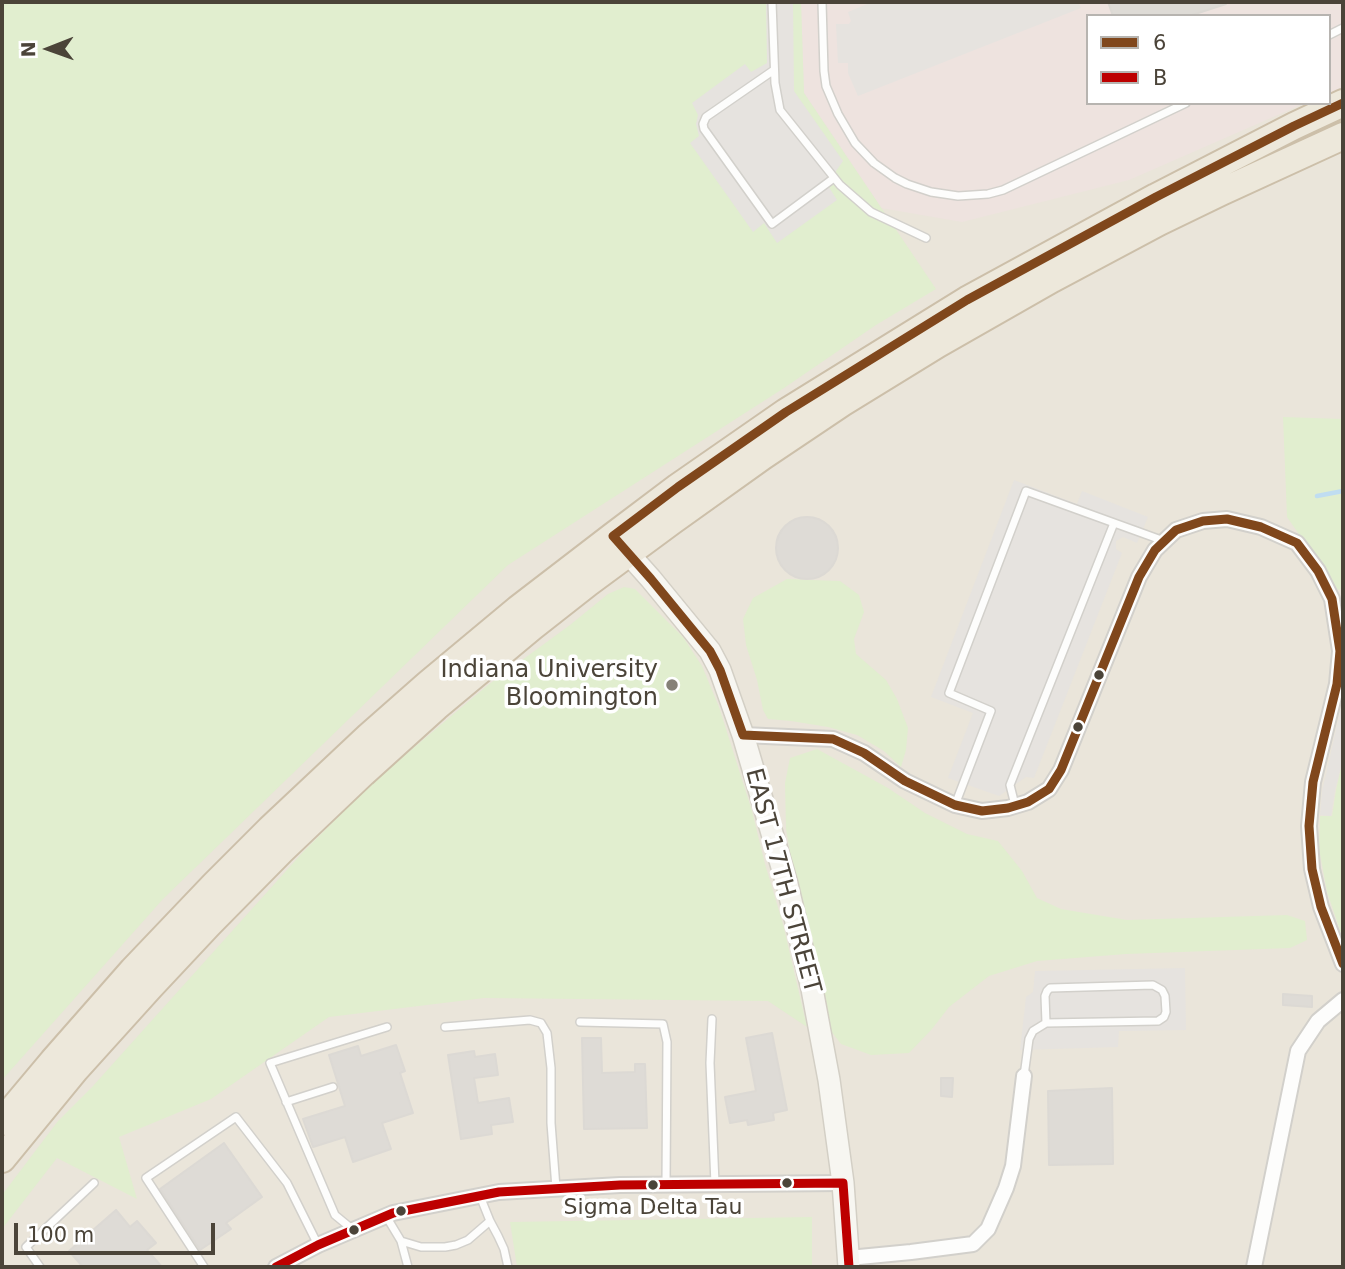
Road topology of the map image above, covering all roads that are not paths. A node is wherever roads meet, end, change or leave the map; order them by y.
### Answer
1 (772, 2) edge
2 (822, 2) edge
3 (774, 70) junction
4 (1343, 103) edge
5 (1182, 105) edge
6 (1343, 136) edge
7 (834, 177) junction
8 (926, 238) dead end
9 (1114, 523) junction
10 (1164, 541) junction
11 (620, 545) junction
12 (743, 735) junction
13 (955, 805) junction
14 (1015, 806) junction
15 (1343, 964) edge
16 (1343, 1000) edge
17 (712, 1020) dead end
18 (580, 1022) dead end
19 (1045, 1023) junction
20 (387, 1027) dead end
21 (445, 1027) dead end
22 (1024, 1076) joint
23 (333, 1087) dead end
24 (286, 1102) junction
25 (2, 1122) edge
26 (2, 1159) edge
27 (94, 1183) dead end
28 (843, 1183) junction
29 (666, 1185) junction
30 (715, 1185) junction
31 (556, 1188) junction
32 (480, 1196) junction
33 (386, 1216) junction
34 (490, 1221) junction
35 (352, 1229) junction
36 (401, 1241) junction
37 (318, 1245) junction
38 (849, 1263) edge
39 (40, 1267) edge
40 (204, 1267) edge
41 (276, 1267) edge
42 (408, 1267) edge
43 (508, 1267) edge
44 (1254, 1267) edge

1 - 3 lane
2 - 5 lane
3 - 7 lane
3 - 7 lane
4 - 11 highway
6 - 11 highway
7 - 8 lane
9 - 10 lane
9 - 13 lane
9 - 14 lane
10 - 14 street
10 - 15 street
11 - 12 main road, EAST 17TH STREET
11 - 25 highway
11 - 26 highway
12 - 13 street
12 - 28 main road, EAST 17TH STREET
13 - 14 street
16 - 44 street
17 - 30 lane
18 - 29 lane
19 - 19 lane
19 - 22 lane
20 - 24 lane
21 - 31 lane
22 - 38 street
23 - 24 lane
24 - 35 lane
27 - 39 lane
28 - 30 street
28 - 38 main road, EAST 17TH STREET
29 - 30 street
29 - 31 street
31 - 32 street
32 - 33 street
32 - 34 lane
33 - 35 street
33 - 36 lane
34 - 36 lane
34 - 43 lane
35 - 37 street
36 - 42 lane
37 - 40 lane
37 - 41 street

